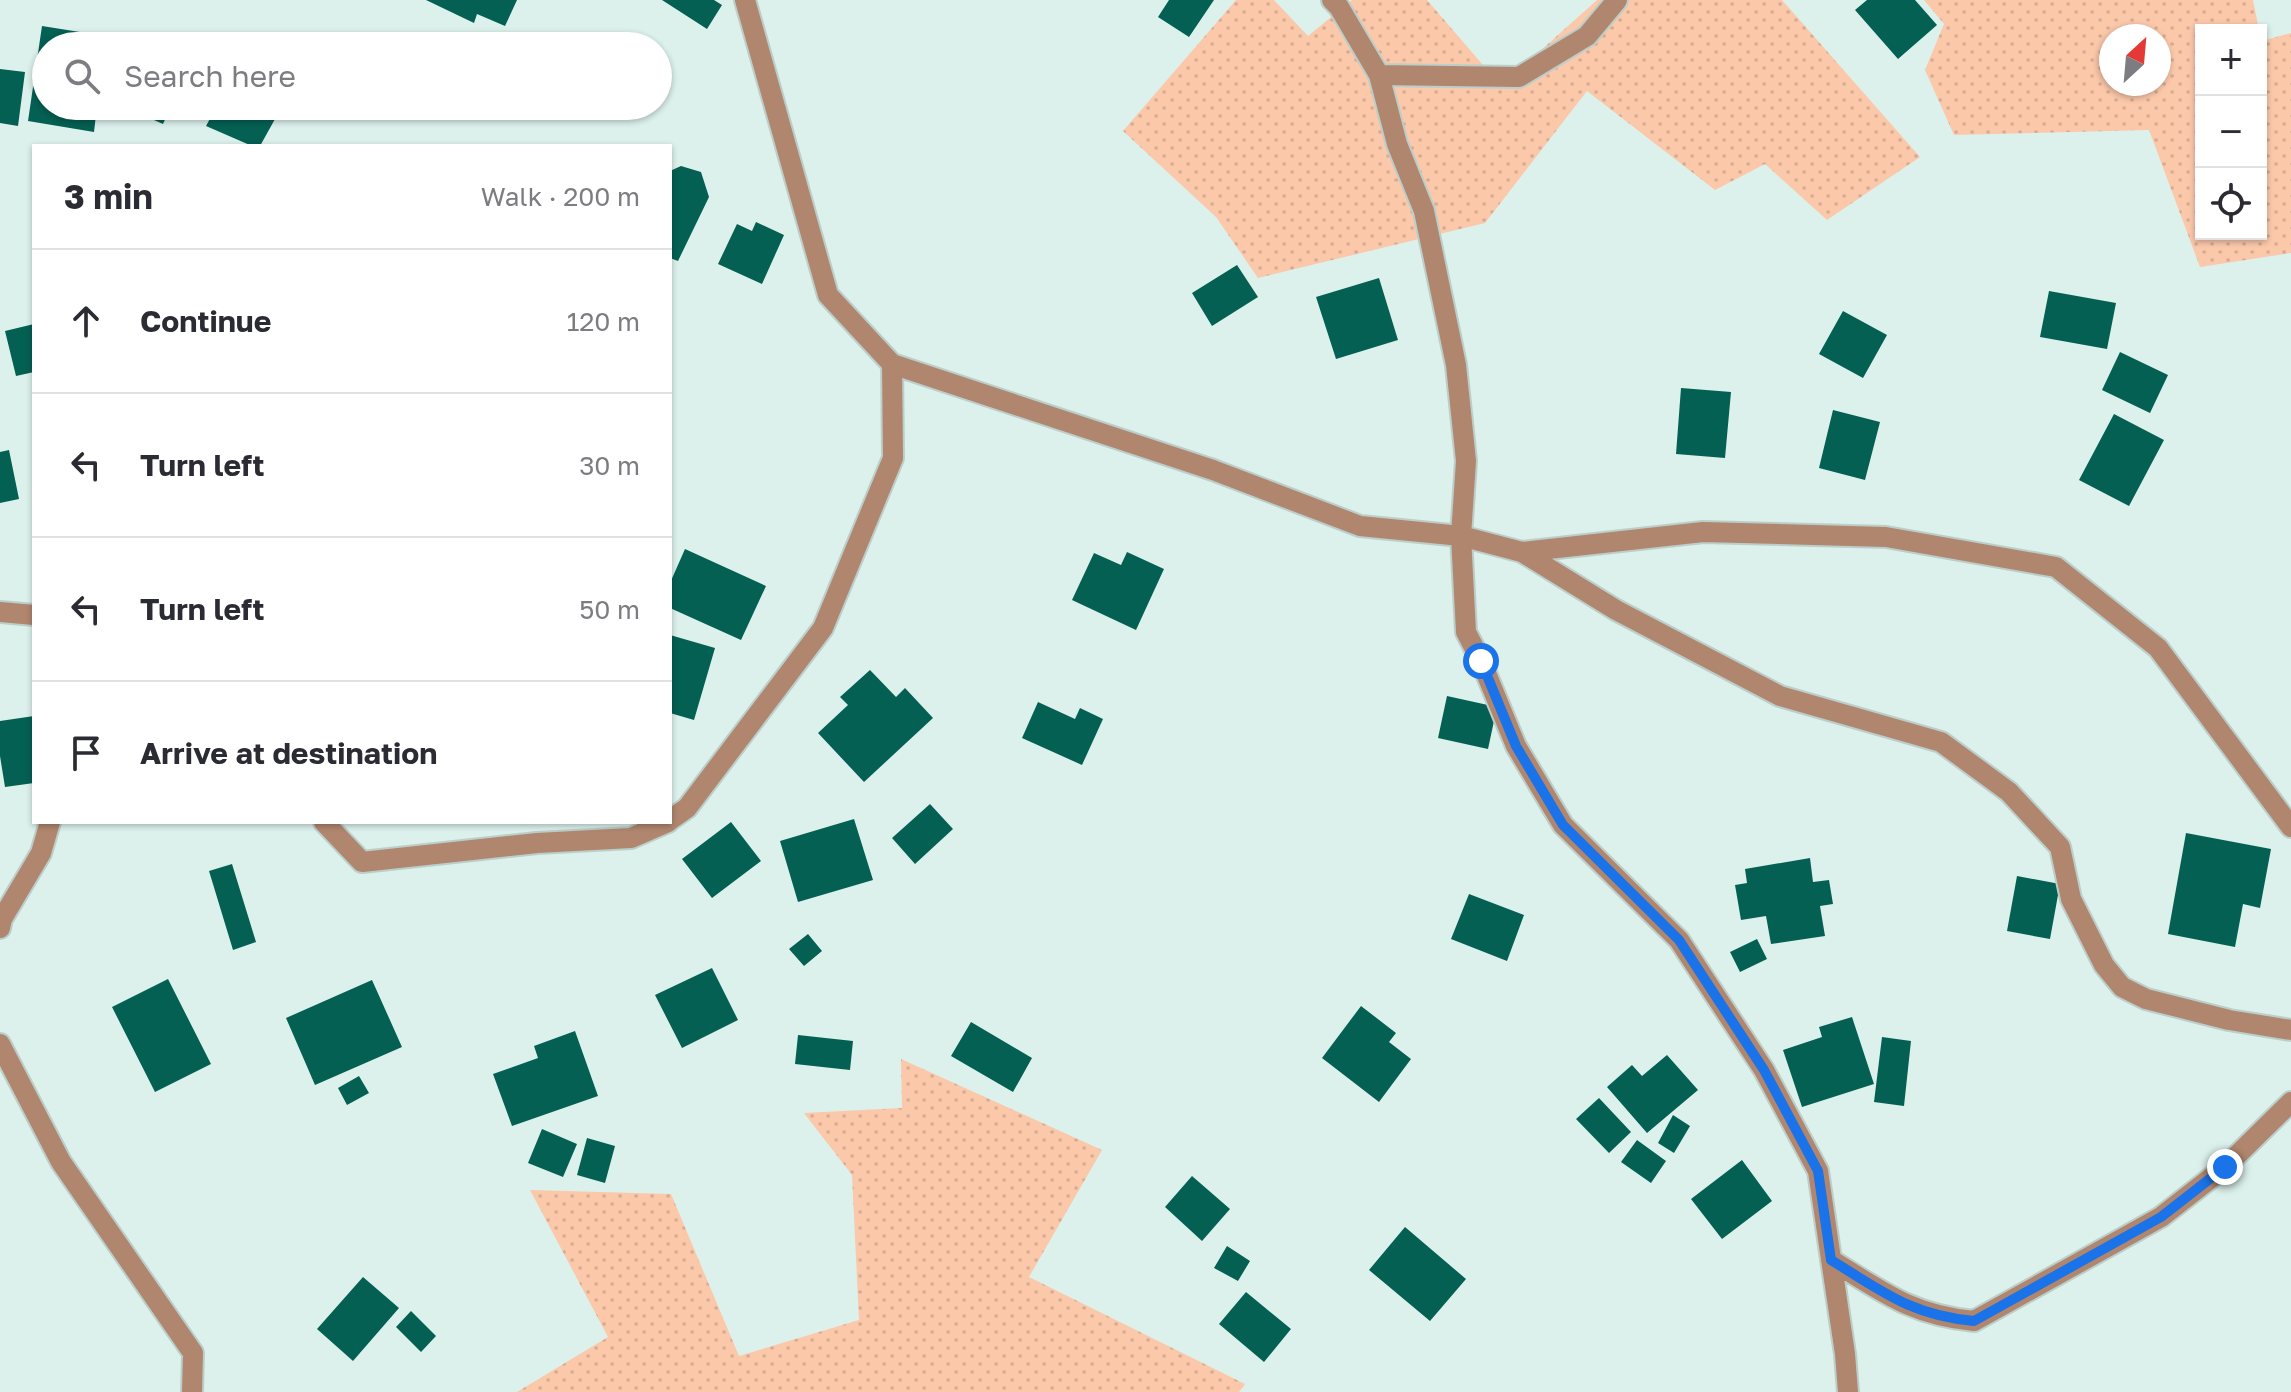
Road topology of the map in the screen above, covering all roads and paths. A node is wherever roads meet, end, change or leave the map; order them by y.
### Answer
1 (745, 0) edge
2 (1332, 0) edge
3 (1617, 0) edge
4 (1379, 75) junction
5 (892, 364) junction
6 (1461, 536) junction
7 (1522, 552) junction
8 (0, 612) edge
9 (32, 615) edge
10 (672, 819) edge
11 (49, 824) edge
12 (326, 824) edge
13 (662, 824) edge
14 (2291, 827) edge
15 (0, 928) edge
16 (2291, 1030) edge
17 (0, 1044) edge
18 (2291, 1102) edge
19 (1831, 1260) junction
20 (192, 1392) edge
21 (1848, 1392) edge

1 - 5 street
2 - 4 street
3 - 4 street
4 - 6 street
5 - 6 street
5 - 10 street
6 - 7 street
6 - 19 street
7 - 14 street
7 - 16 street
8 - 9 street
11 - 15 street
12 - 13 street
17 - 20 street
18 - 19 street
19 - 21 street

